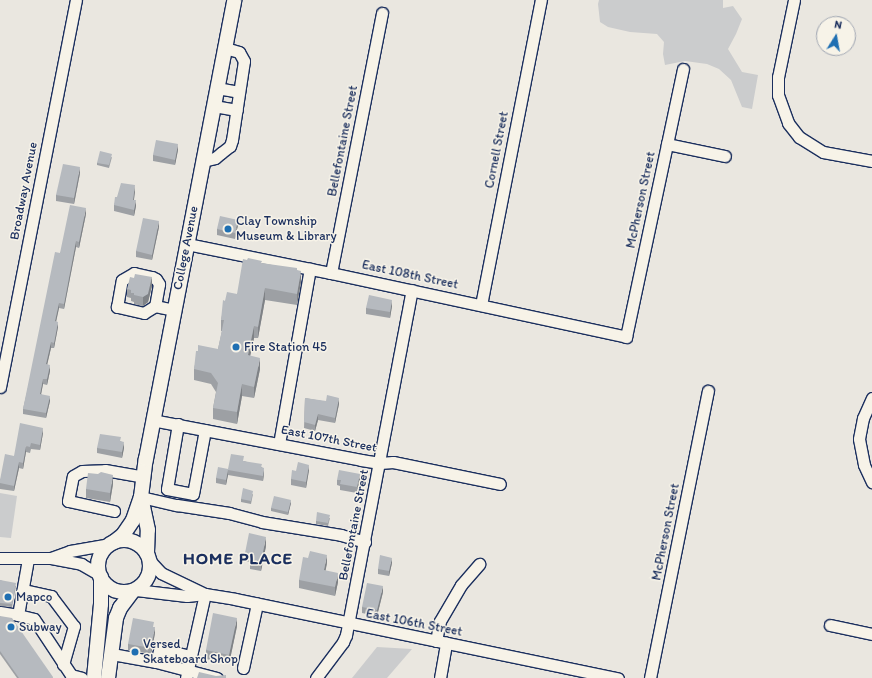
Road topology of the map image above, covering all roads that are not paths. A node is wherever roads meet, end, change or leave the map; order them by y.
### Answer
1 (76, 0) edge
2 (234, 0) edge
3 (541, 0) edge
4 (794, 0) edge
5 (382, 13) dead end
6 (225, 48) junction
7 (683, 69) dead end
8 (218, 88) junction
9 (239, 92) junction
10 (214, 106) junction
11 (237, 110) junction
12 (667, 144) junction
13 (725, 156) dead end
14 (203, 161) junction
15 (872, 161) edge
16 (187, 244) junction
17 (310, 268) junction
18 (331, 273) junction
19 (412, 290) junction
20 (481, 305) junction
21 (141, 307) tunnel mouth
22 (174, 310) junction
23 (626, 338) joint
24 (0, 387) edge
25 (708, 391) dead end
26 (872, 398) edge
27 (152, 420) junction
28 (178, 424) junction
29 (205, 430) junction
30 (279, 444) junction
31 (380, 463) junction
32 (143, 477) junction
33 (872, 482) edge
34 (500, 484) dead end
35 (141, 497) junction
36 (114, 511) dead end
37 (365, 542) junction
38 (112, 543) junction
39 (149, 557) junction
40 (0, 558) edge
41 (51, 558) junction
42 (28, 560) junction
43 (479, 564) dead end
44 (100, 576) junction
45 (23, 590) junction
46 (134, 590) junction
47 (205, 594) junction
48 (257, 604) junction
49 (0, 612) edge
50 (18, 615) junction
51 (348, 624) junction
52 (830, 626) dead end
53 (872, 634) edge
54 (441, 642) junction
55 (112, 654) junction
56 (191, 656) junction
57 (156, 662) junction
58 (63, 664) junction
59 (243, 668) dead end
60 (186, 674) edge
61 (82, 678) edge
62 (94, 678) edge
63 (108, 678) edge
64 (217, 678) edge
65 (316, 678) edge
66 (440, 678) edge
67 (618, 678) edge
68 (650, 678) edge

1 - 24 street, Broadway Avenue
2 - 6 main road, College Avenue
3 - 20 street, Cornell Street
4 - 15 street
5 - 18 street, Bellefontaine Street
6 - 8 main road, College Avenue
6 - 9 street
7 - 12 street, McPherson Street
8 - 9 street
8 - 10 main road, College Avenue
9 - 11 street
10 - 11 street
10 - 14 main road, College Avenue
11 - 14 street
12 - 13 street
12 - 23 street, McPherson Street
14 - 16 main road, College Avenue
16 - 17 street, East 108th Street
16 - 22 main road, College Avenue
17 - 18 street, East 108th Street
17 - 30 street
18 - 19 street, East 108th Street
19 - 20 street, East 108th Street
19 - 31 street, Bellefontaine Street
20 - 23 street, East 108th Street
21 - 22 street
22 - 27 main road, College Avenue
25 - 68 street, McPherson Street
26 - 33 street
27 - 28 street, East 107th Street
27 - 32 main road, College Avenue
28 - 29 street, East 107th Street
28 - 29 street
29 - 30 street, East 107th Street
30 - 31 street, East 107th Street
31 - 34 street, East 107th Street
31 - 37 street, Bellefontaine Street
32 - 35 main road, College Avenue
32 - 36 street
35 - 37 street
35 - 38 main road, College Avenue
35 - 39 main road, College Avenue
37 - 51 street, Bellefontaine Street
38 - 39 main road
38 - 41 street
38 - 44 main road
39 - 46 main road
39 - 47 street, East 106th Street
40 - 42 street
41 - 42 street
41 - 44 street
42 - 45 street
43 - 54 street
44 - 46 main road
44 - 62 main road
45 - 50 street
45 - 58 street
46 - 47 street, East 106th Street
46 - 55 main road
47 - 48 street, East 106th Street
47 - 56 street
48 - 51 street, East 106th Street
48 - 59 street
49 - 50 street
50 - 58 street
51 - 54 street, East 106th Street
51 - 65 street, Bellefontaine Street
52 - 53 street
54 - 66 street
54 - 67 street, East 106th Street
55 - 57 street
55 - 63 main road
56 - 57 street
56 - 60 street
57 - 60 street
58 - 61 street
60 - 64 street

